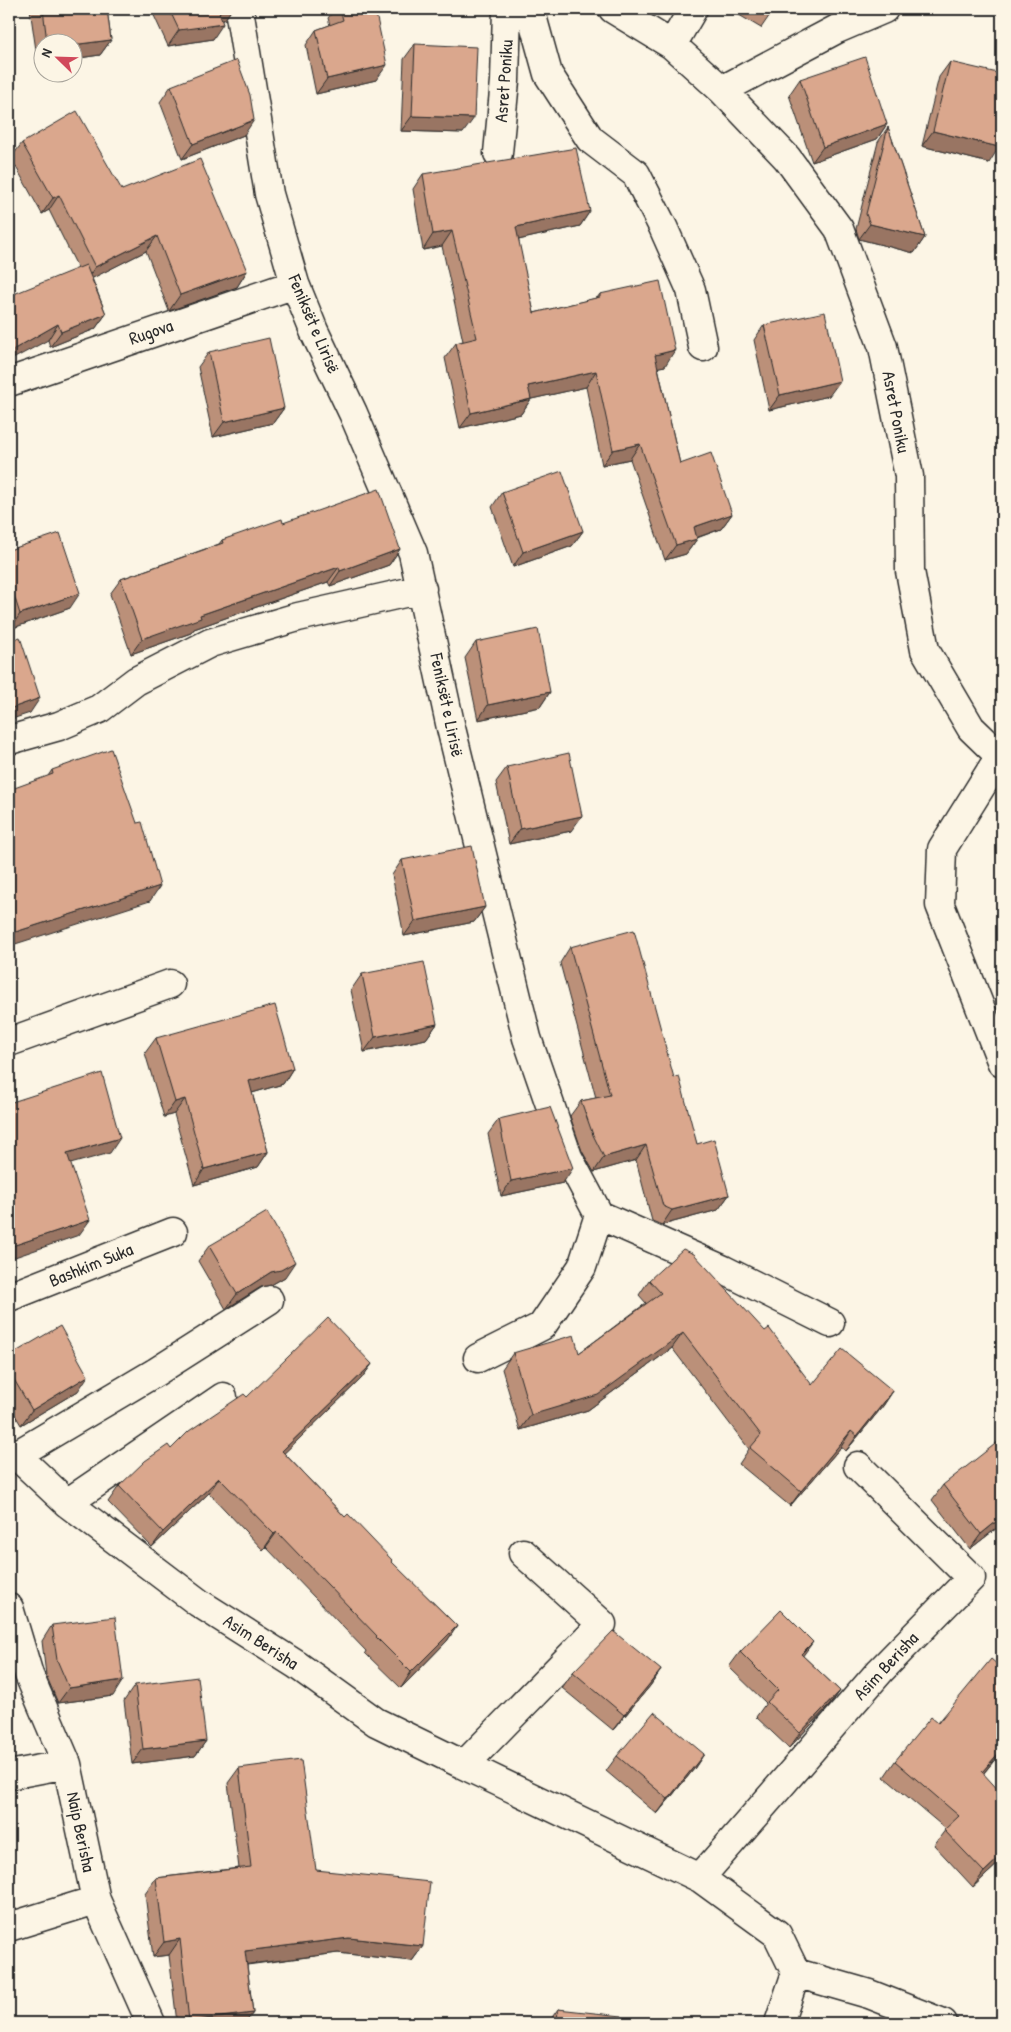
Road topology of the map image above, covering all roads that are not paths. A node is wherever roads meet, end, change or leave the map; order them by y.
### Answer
1 (239, 9) edge
2 (507, 9) edge
3 (530, 9) edge
4 (613, 9) edge
5 (693, 9) edge
6 (884, 9) edge
7 (672, 45) junction
8 (722, 90) junction
9 (498, 153) dead end
10 (295, 284) junction
11 (703, 346) dead end
12 (9, 382) edge
13 (422, 589) junction
14 (12, 739) dead end
15 (1001, 757) edge
16 (170, 984) dead end
17 (9, 1042) edge
18 (1002, 1064) edge
19 (599, 1215) junction
20 (173, 1232) dead end
21 (9, 1297) edge
22 (269, 1300) dead end
23 (830, 1323) dead end
24 (478, 1358) dead end
25 (223, 1397) dead end
26 (12, 1453) edge
27 (858, 1466) dead end
28 (67, 1504) junction
29 (523, 1553) dead end
30 (9, 1608) edge
31 (67, 1764) junction
32 (464, 1765) junction
33 (9, 1775) edge
34 (700, 1878) junction
35 (96, 1900) junction
36 (9, 1927) edge
37 (796, 1973) junction
38 (150, 2023) edge
39 (779, 2023) edge
40 (943, 2023) edge

1 - 10 street, Feniksët e Lirisë
2 - 9 street, Asret Poniku
3 - 11 street, Asret Poniku
4 - 7 street, Asret Poniku
5 - 7 street
6 - 8 street
7 - 8 street, Asret Poniku
8 - 15 street, Asret Poniku
10 - 12 street, Rugova
10 - 13 street, Feniksët e Lirisë
13 - 14 street
13 - 19 street, Feniksët e Lirisë
15 - 18 street
16 - 17 street
19 - 23 street
19 - 24 street
20 - 21 street, Bashkim Suka
22 - 26 street
25 - 28 street
26 - 28 street, Asim Berisha
27 - 34 street, Asim Berisha
28 - 32 street, Asim Berisha
29 - 32 street
30 - 31 street, Naip Berisha
31 - 33 street
31 - 35 street, Naip Berisha
32 - 34 street, Asim Berisha
34 - 37 street, Asim Berisha
35 - 36 street
35 - 38 street, Naip Berisha
37 - 39 street
37 - 40 street

